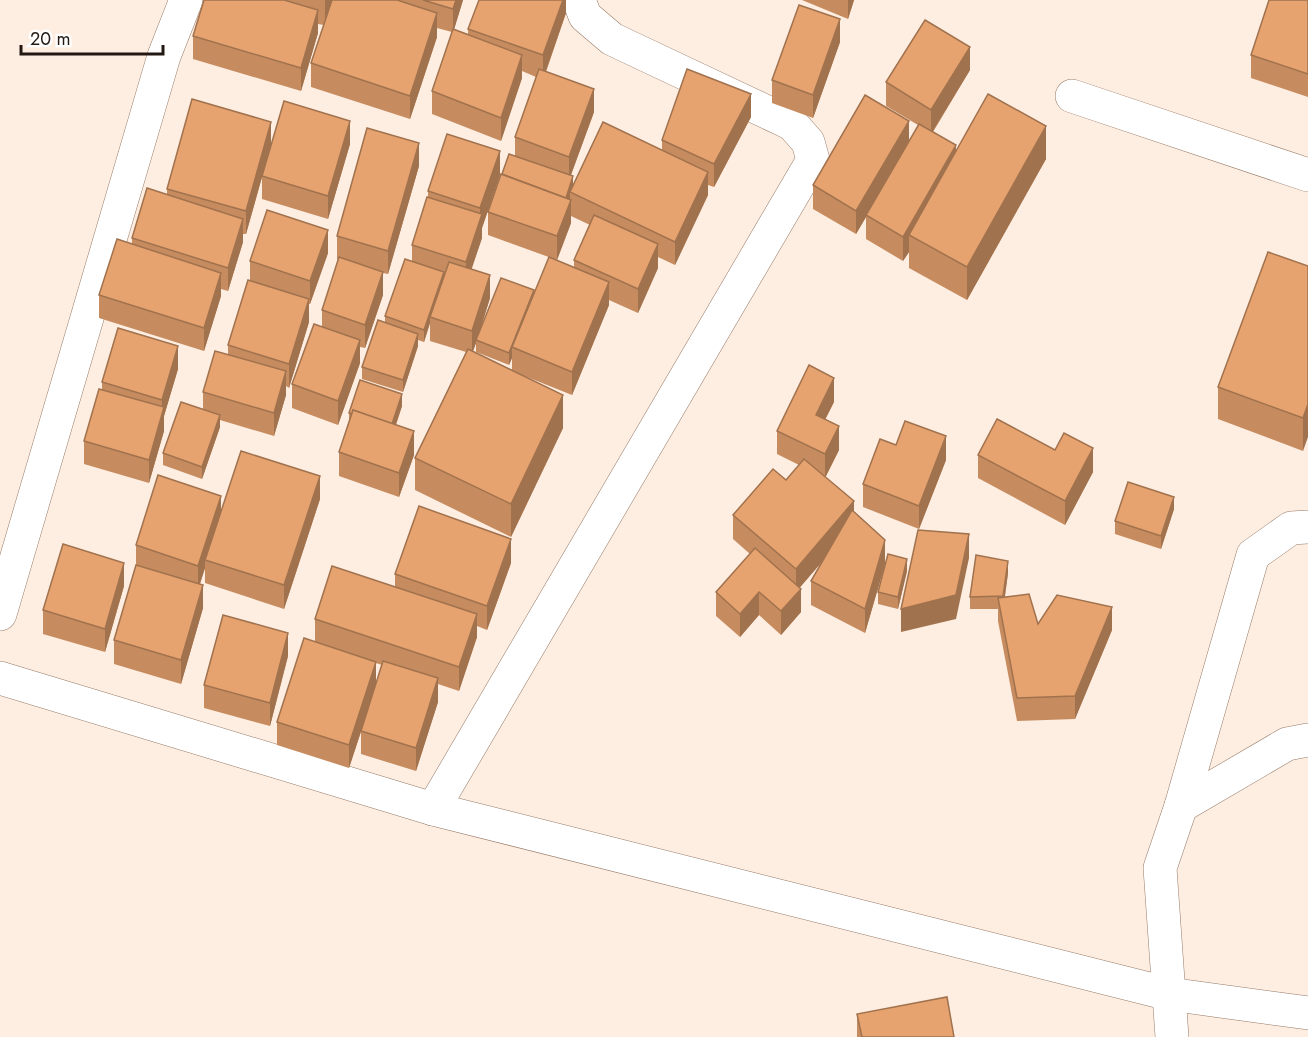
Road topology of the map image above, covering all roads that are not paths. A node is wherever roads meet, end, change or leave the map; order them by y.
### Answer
1 (186, 0) edge
2 (579, 0) edge
3 (1072, 96) dead end
4 (1308, 175) edge
5 (1308, 527) edge
6 (0, 614) edge
7 (0, 678) edge
8 (1308, 740) edge
9 (1181, 806) junction
10 (433, 809) junction
11 (1169, 994) junction
12 (1308, 1013) edge
13 (1172, 1037) edge

1 - 6 street
2 - 10 street
3 - 4 street
5 - 9 street
7 - 10 street
8 - 9 street
9 - 11 street
10 - 11 street
11 - 12 street
11 - 13 street

